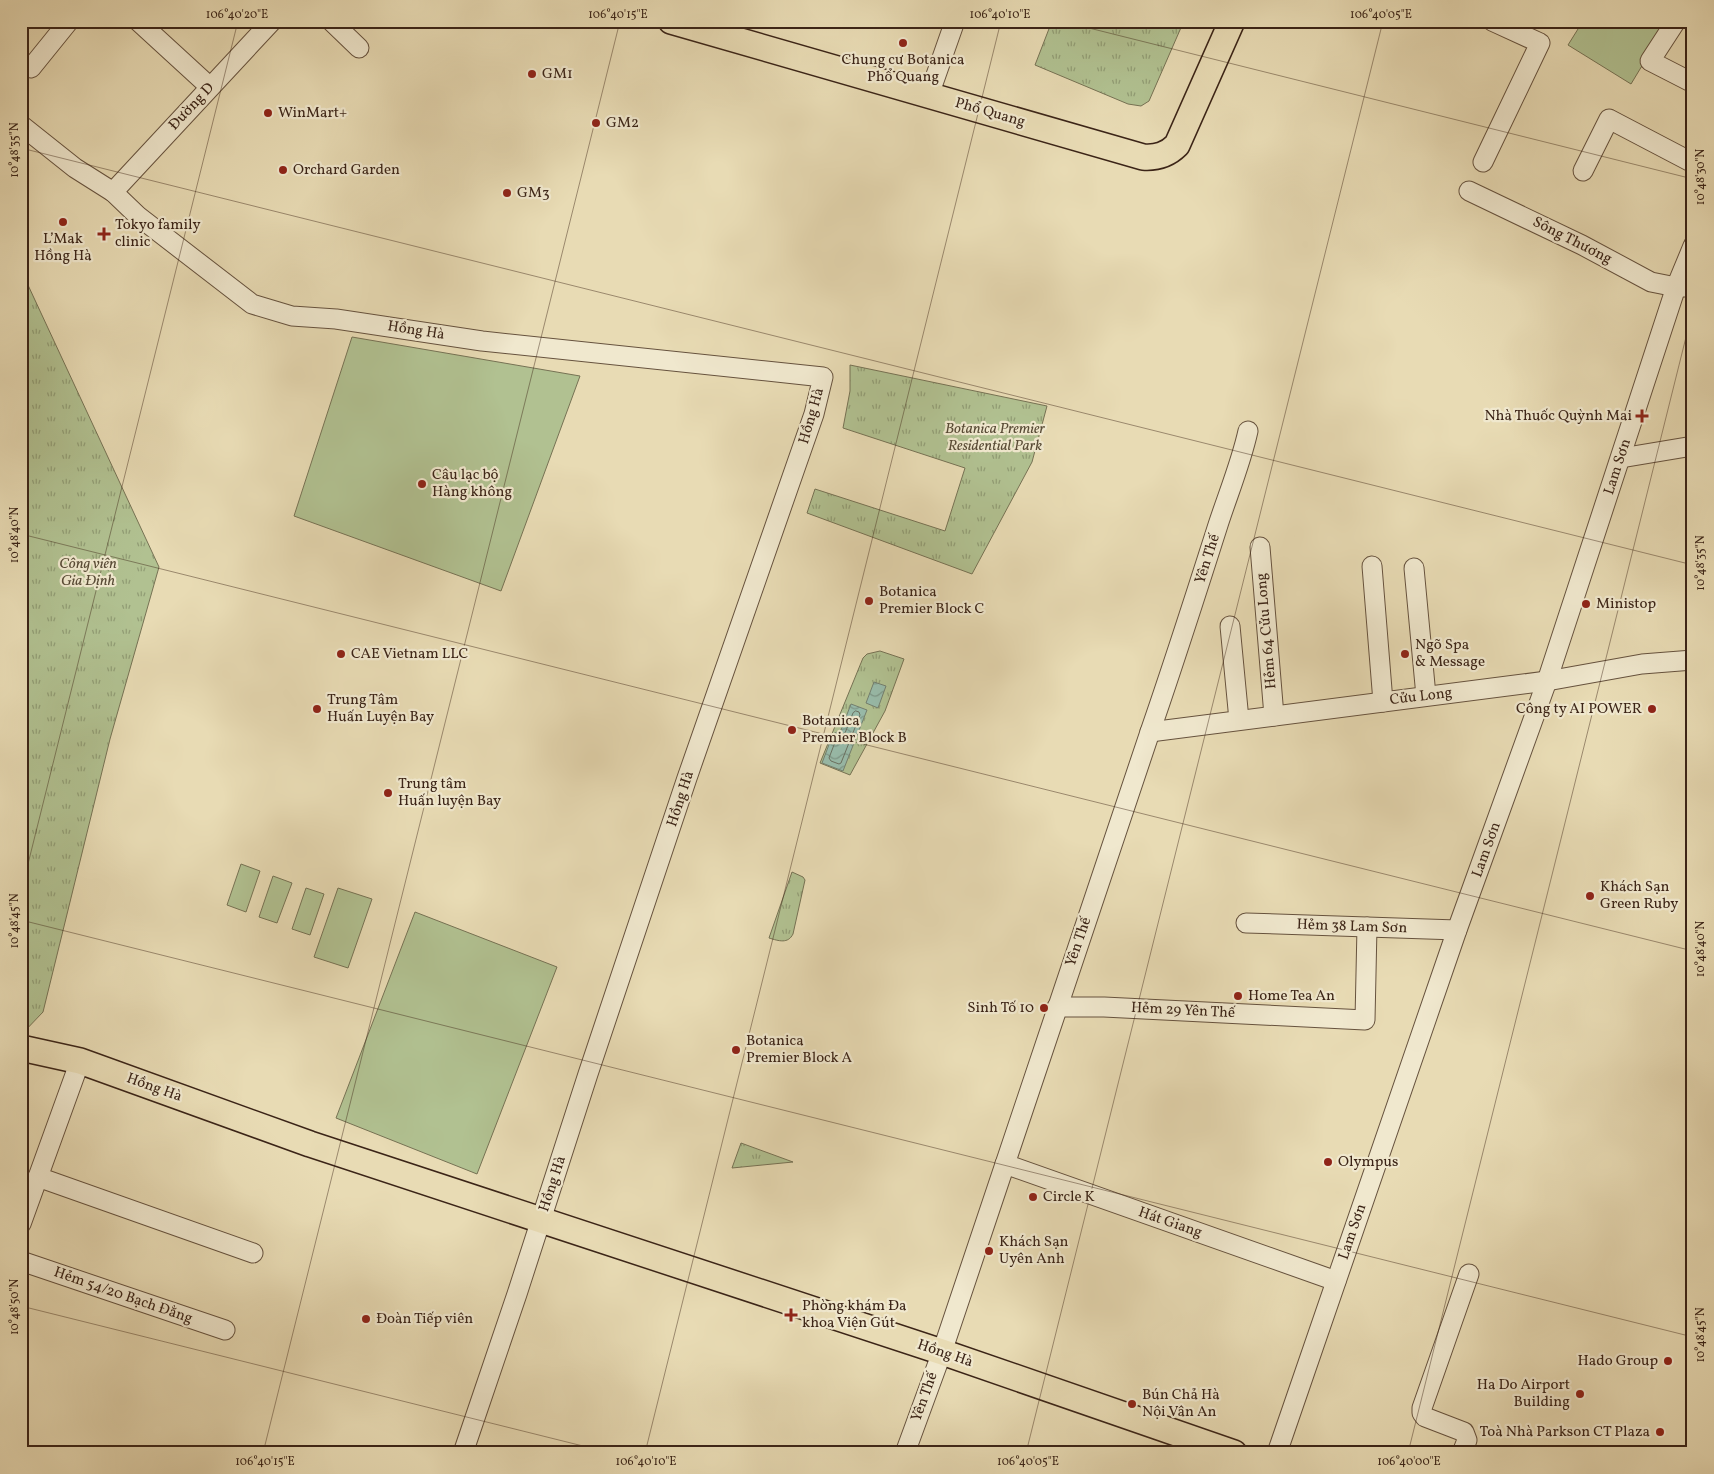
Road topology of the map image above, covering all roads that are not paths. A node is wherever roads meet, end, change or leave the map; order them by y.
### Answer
1 (68, 21) edge
2 (138, 21) edge
3 (272, 21) edge
4 (331, 21) edge
5 (671, 21) edge
6 (955, 21) edge
7 (1232, 21) edge
8 (1492, 21) edge
9 (1676, 21) edge
10 (359, 48) dead end
11 (31, 68) dead end
12 (1693, 83) edge
13 (210, 87) junction
14 (929, 96) junction
15 (21, 125) edge
16 (1483, 162) dead end
17 (1693, 163) edge
18 (1583, 170) dead end
19 (1469, 191) dead end
20 (113, 192) junction
21 (1693, 246) edge
22 (1684, 287) edge
23 (1248, 431) dead end
24 (1693, 446) edge
25 (1621, 458) junction
26 (1260, 547) dead end
27 (1372, 566) dead end
28 (1414, 568) dead end
29 (1230, 626) dead end
30 (1693, 660) edge
31 (1547, 681) junction
32 (1426, 696) junction
33 (1384, 702) junction
34 (1274, 716) junction
35 (1239, 720) junction
36 (1150, 732) junction
37 (1246, 923) dead end
38 (1367, 927) junction
39 (1457, 930) junction
40 (1057, 1007) junction
41 (21, 1048) edge
42 (80, 1061) junction
43 (1004, 1164) junction
44 (38, 1177) junction
45 (541, 1221) junction
46 (21, 1224) edge
47 (253, 1253) dead end
48 (21, 1261) edge
49 (1470, 1274) dead end
50 (1336, 1281) junction
51 (225, 1330) dead end
52 (942, 1352) junction
53 (463, 1453) edge
54 (905, 1453) edge
55 (1234, 1453) edge
56 (1277, 1453) edge
57 (1462, 1453) edge

1 - 11 street
2 - 13 street
3 - 13 street, Đường D
4 - 10 street
5 - 14 main road, Phổ Quang
6 - 14 street
7 - 14 main road, Phổ Quang
8 - 16 street
9 - 12 street
13 - 20 street, Đường D
15 - 20 street, Hồng Hà
17 - 18 street
19 - 22 street, Sông Thương
20 - 45 street, Hồng Hà
21 - 22 street, Lam Sơn
22 - 25 street, Lam Sơn
23 - 36 street, Yên Thế
24 - 25 street
25 - 31 street, Lam Sơn
26 - 34 street, Hẻm 64 Cửu Long
27 - 33 street
28 - 32 street
29 - 35 street
30 - 31 street, Cửu Long
31 - 32 street, Cửu Long
31 - 39 street, Lam Sơn
32 - 33 street, Cửu Long
33 - 34 street, Cửu Long
34 - 35 street, Cửu Long
35 - 36 street, Cửu Long
36 - 40 street, Yên Thế
37 - 38 street, Hẻm 38 Lam Sơn
38 - 39 street, Hẻm 38 Lam Sơn
38 - 40 street, Hẻm 29 Yên Thế
39 - 50 street, Lam Sơn
40 - 43 street, Yên Thế
41 - 42 main road, Hồng Hà
42 - 44 street
42 - 45 main road, Hồng Hà
43 - 50 street, Hát Giang
43 - 52 street, Yên Thế
44 - 46 street
44 - 47 street
45 - 52 main road, Hồng Hà
45 - 53 street, Hồng Hà
48 - 51 street, Hẻm 54/20 Bạch Đằng
49 - 57 street
50 - 56 street, Lam Sơn
52 - 54 street, Yên Thế
52 - 55 main road, Hồng Hà

